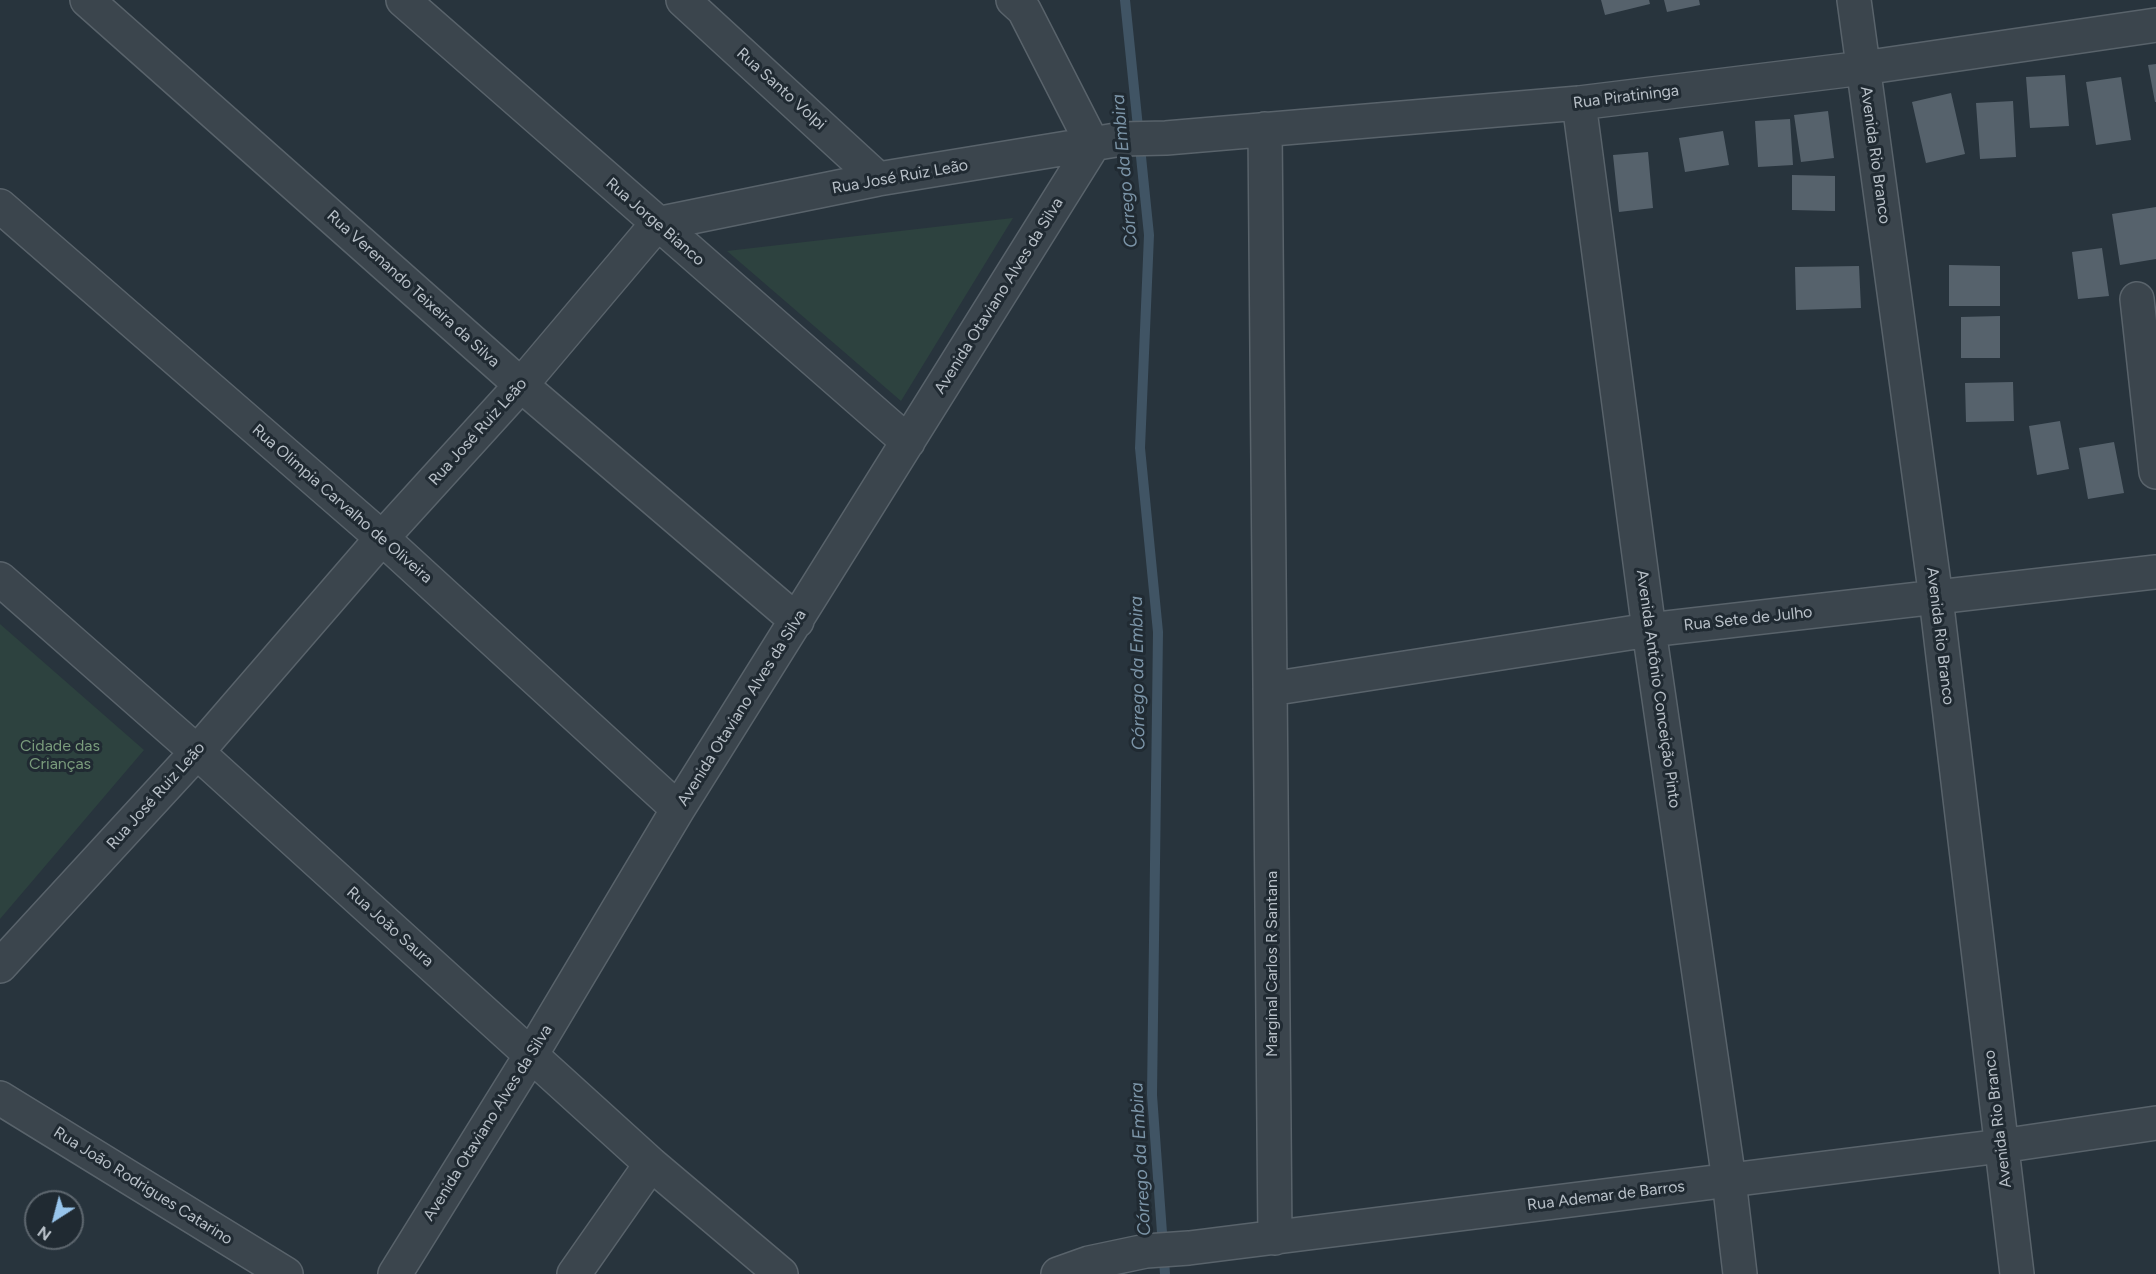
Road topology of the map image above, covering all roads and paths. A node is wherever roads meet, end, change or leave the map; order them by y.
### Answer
1 (87, 0) edge
2 (403, 0) edge
3 (683, 0) edge
4 (1013, 0) edge
5 (1854, 0) edge
6 (2156, 25) edge
7 (1863, 68) junction
8 (1579, 104) junction
9 (1265, 129) junction
10 (1108, 142) junction
11 (878, 179) junction
12 (0, 206) edge
13 (657, 224) junction
14 (2137, 299) dead end
15 (521, 385) junction
16 (908, 442) junction
17 (2156, 472) edge
18 (382, 538) junction
19 (2156, 572) edge
20 (0, 579) edge
21 (1935, 598) junction
22 (797, 621) junction
23 (1649, 630) junction
24 (1270, 690) junction
25 (197, 752) junction
26 (678, 809) junction
27 (0, 966) edge
28 (531, 1055) junction
29 (0, 1098) edge
30 (2156, 1124) edge
31 (2001, 1146) junction
32 (651, 1164) junction
33 (1729, 1180) junction
34 (1275, 1238) junction
35 (286, 1274) edge
36 (395, 1274) edge
37 (574, 1274) edge
38 (781, 1274) edge
39 (1058, 1274) edge
40 (1740, 1274) edge
41 (2017, 1274) edge

1 - 15 street, Rua Verenando Teixeira da Silva
2 - 13 street, Rua Jorge Bianco
3 - 11 street, Rua Santo Volpi
4 - 10 street
5 - 7 street, Avenida Rio Branco
6 - 7 street, Rua Piratininga
7 - 8 street, Rua Piratininga
7 - 21 street, Avenida Rio Branco
8 - 9 street, Rua Piratininga
8 - 23 street, Avenida Antônio Conceição Pinto
9 - 10 street, Rua Piratininga
9 - 24 street, Marginal Carlos R Santana
10 - 11 street, Rua José Ruiz Leão
10 - 16 street, Avenida Otaviano Alves da Silva
11 - 13 street, Rua José Ruiz Leão
12 - 18 street, Rua Olimpia Carvalho de Oliveira
13 - 15 street, Rua José Ruiz Leão
13 - 16 street, Rua Jorge Bianco
14 - 17 street
15 - 18 street, Rua José Ruiz Leão
15 - 22 street, Rua Verenando Teixeira da Silva
16 - 22 street, Avenida Otaviano Alves da Silva
18 - 25 street, Rua José Ruiz Leão
18 - 26 street, Rua Olimpia Carvalho de Oliveira
19 - 21 street, Rua Sete de Julho
20 - 25 street, Rua João Saura
21 - 23 street, Rua Sete de Julho
21 - 31 street, Avenida Rio Branco
22 - 26 street, Avenida Otaviano Alves da Silva
23 - 24 street, Rua Sete de Julho
23 - 33 street, Avenida Antônio Conceição Pinto
24 - 34 street, Marginal Carlos R Santana
25 - 27 street, Rua José Ruiz Leão
25 - 28 street, Rua João Saura
26 - 28 street, Avenida Otaviano Alves da Silva
28 - 32 street, Rua João Saura
28 - 36 street, Avenida Otaviano Alves da Silva
29 - 35 street, Rua João Rodrigues Catarino
30 - 31 street, Rua Ademar de Barros
31 - 33 street, Rua Ademar de Barros
31 - 41 street, Avenida Rio Branco
32 - 37 street
32 - 38 street, Rua João Saura
33 - 34 street, Rua Ademar de Barros
33 - 40 street, Avenida Antônio Conceição Pinto
34 - 39 street, Rua Ademar de Barros

